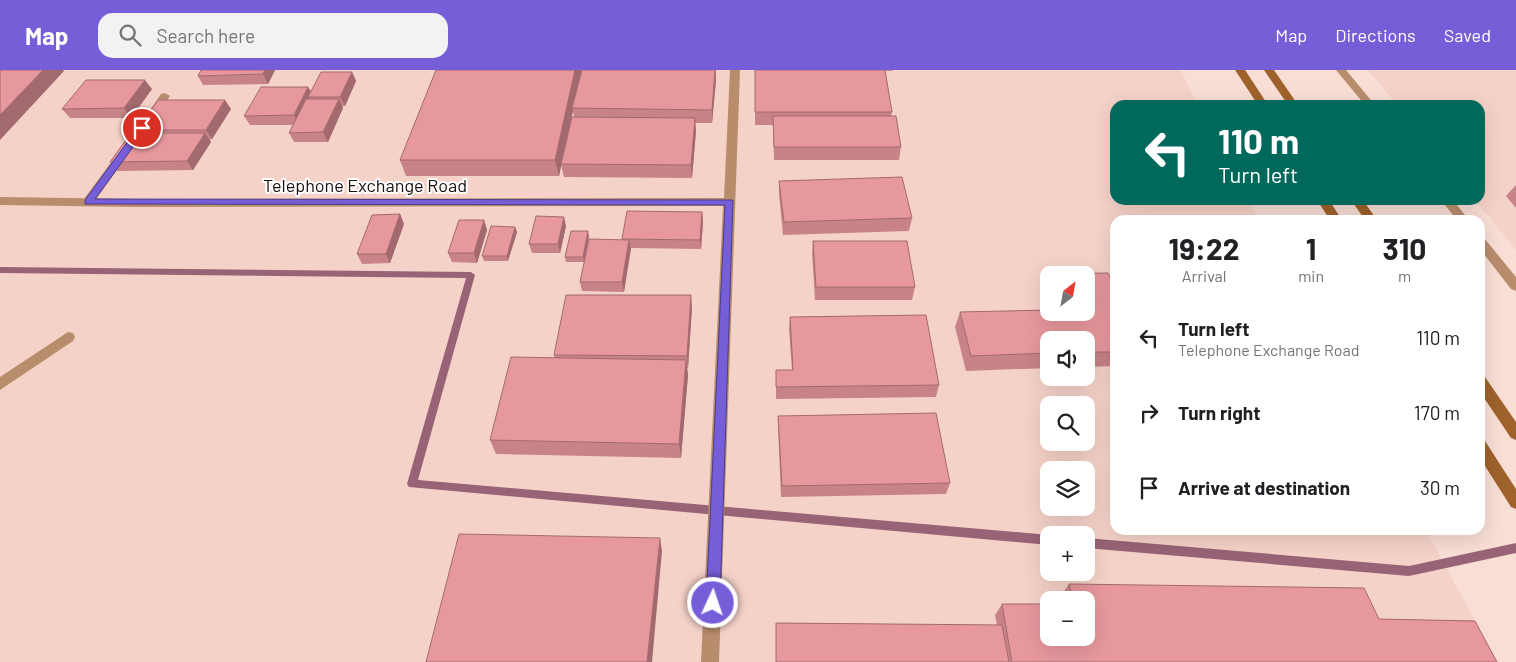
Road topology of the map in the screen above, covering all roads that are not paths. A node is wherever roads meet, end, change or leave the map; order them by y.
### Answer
1 (735, 70) edge
2 (1240, 70) edge
3 (1270, 70) edge
4 (1342, 70) edge
5 (165, 96) dead end
6 (1260, 100) edge
7 (1290, 100) edge
8 (1366, 100) edge
9 (142, 128) edge
10 (130, 144) edge
11 (0, 201) edge
12 (88, 202) junction
13 (730, 202) junction
14 (1451, 205) edge
15 (1459, 215) edge
16 (1485, 247) edge
17 (1516, 286) edge
18 (68, 337) dead end
19 (0, 384) edge
20 (1485, 388) edge
21 (1516, 434) edge
22 (1485, 454) edge
23 (1516, 502) edge
24 (710, 662) edge

1 - 13 street
2 - 6 main road
3 - 7 main road
4 - 8 street
5 - 9 street
10 - 12 street
11 - 12 street, Telephone Exchange Road
12 - 13 street, Telephone Exchange Road
13 - 24 street
14 - 15 street
16 - 17 street
18 - 19 street
20 - 21 main road
22 - 23 main road

